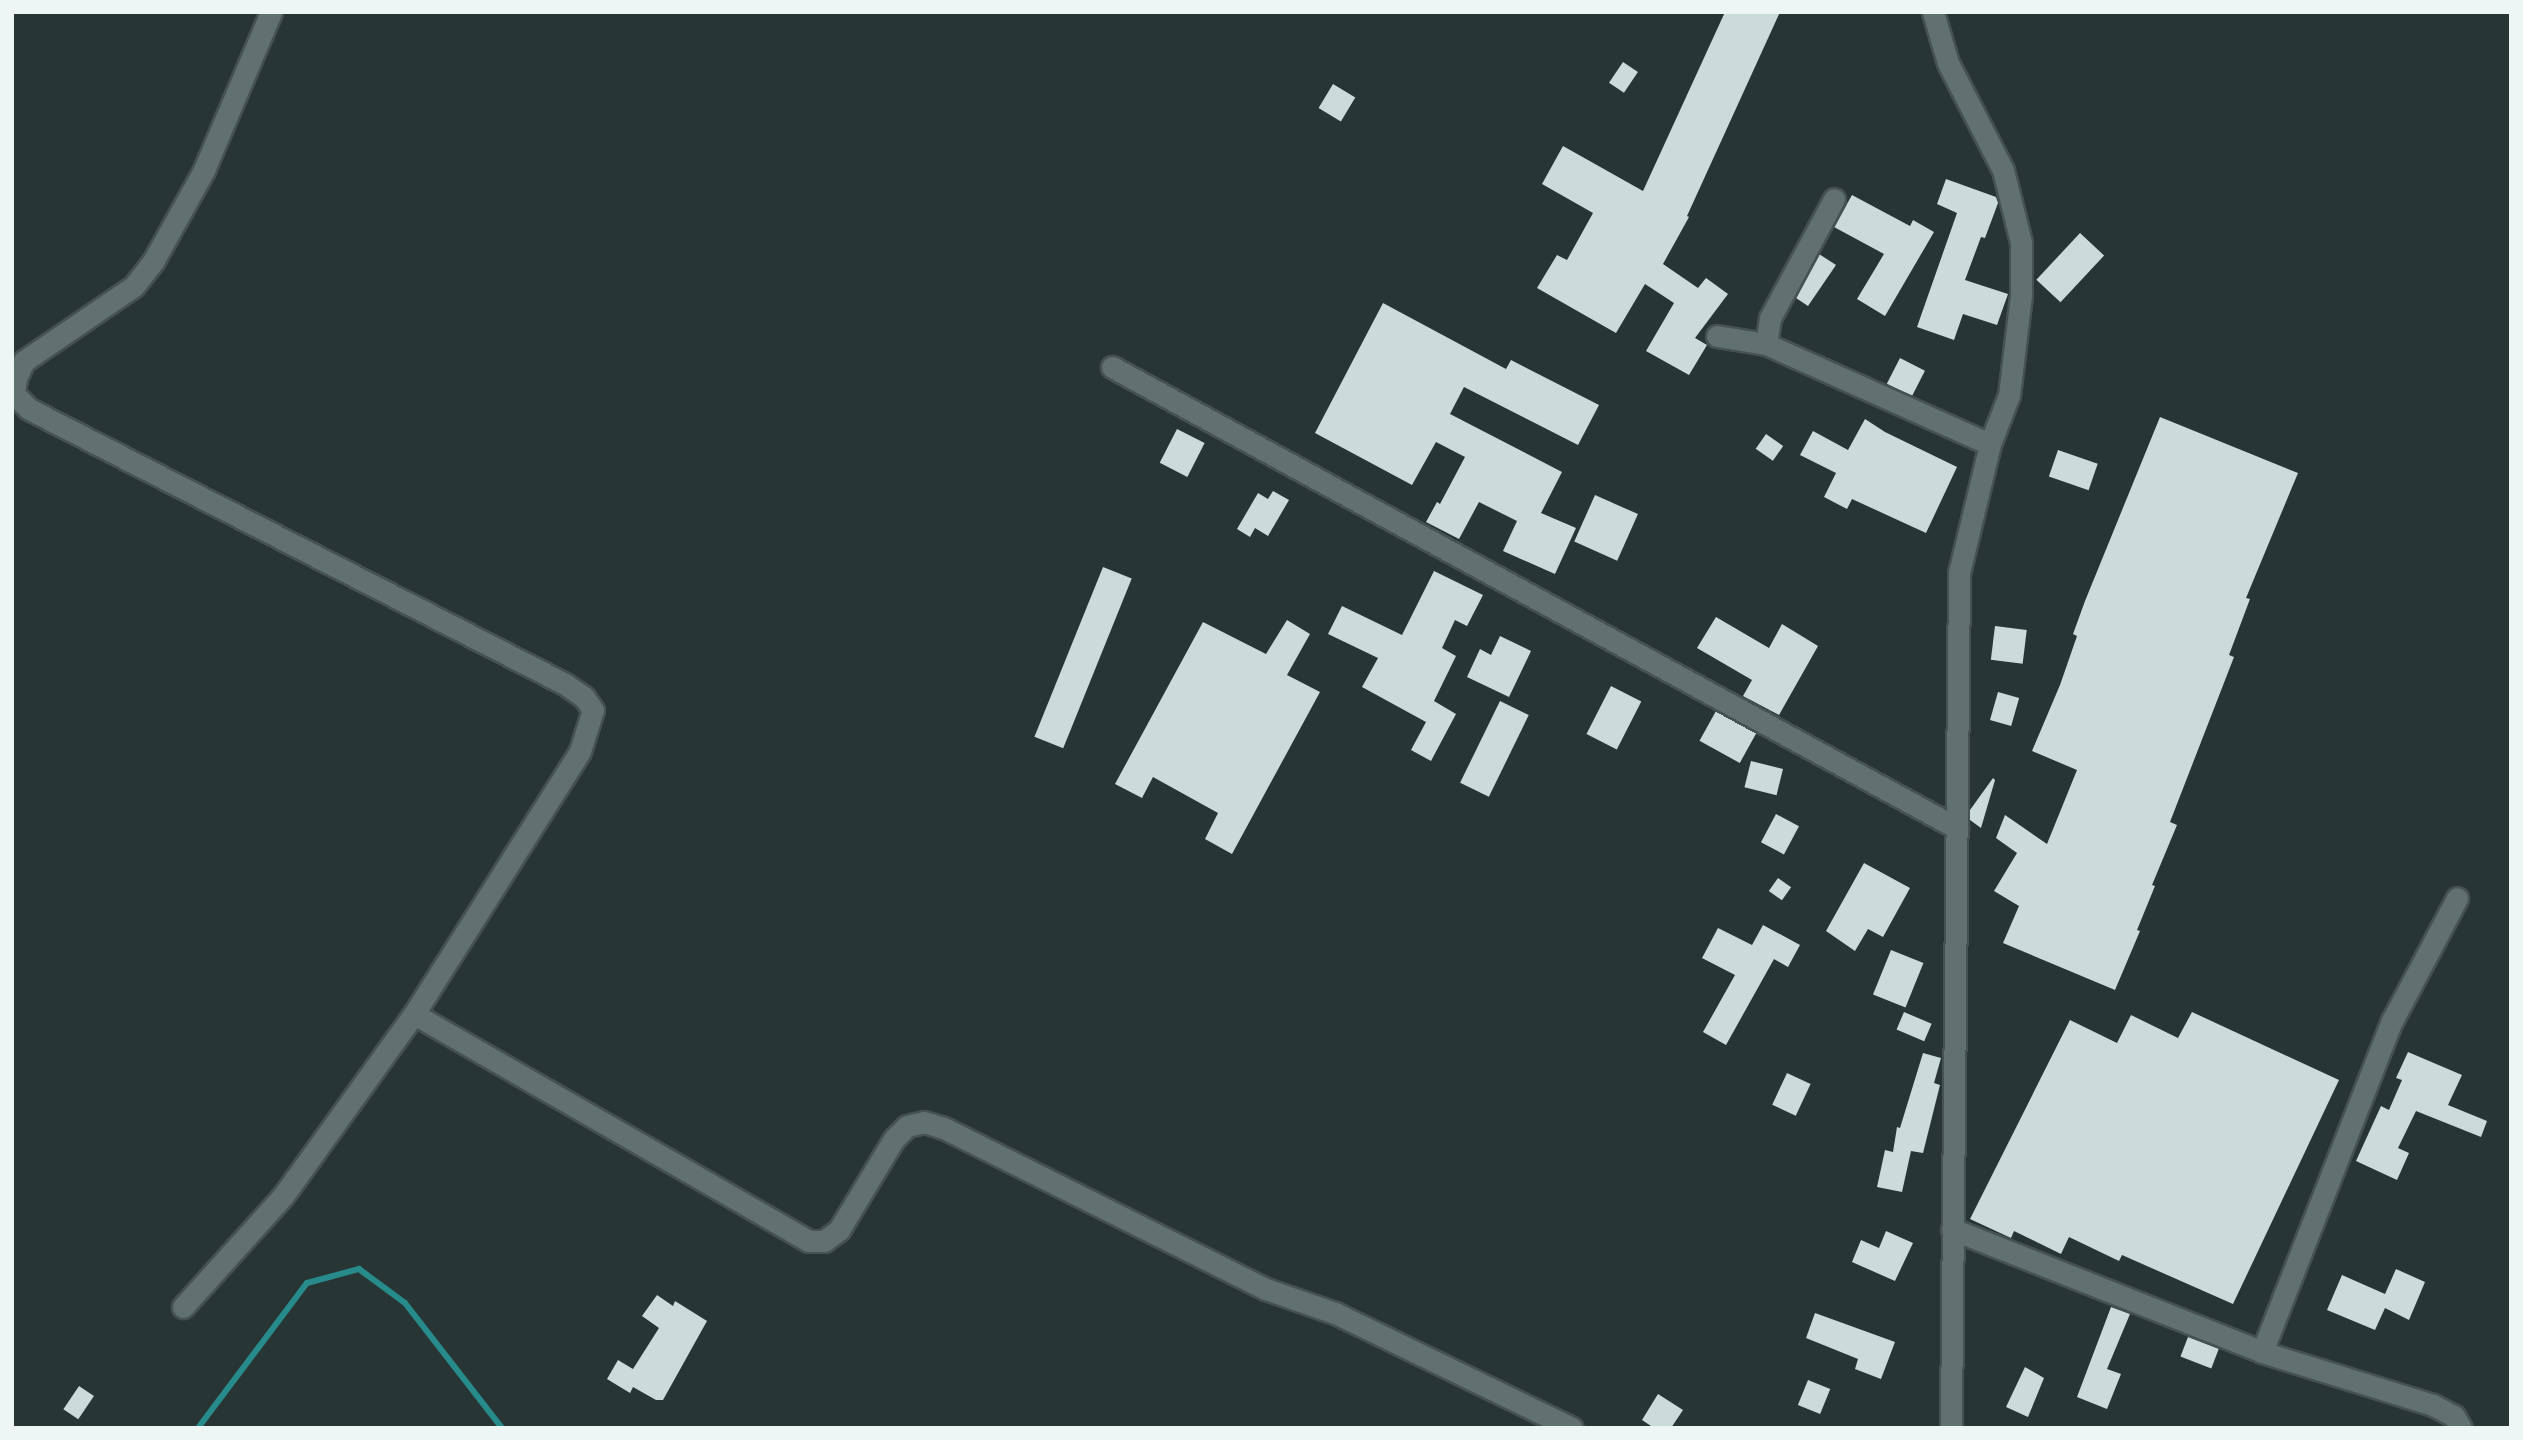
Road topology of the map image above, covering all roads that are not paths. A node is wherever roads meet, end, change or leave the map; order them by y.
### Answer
1 (271, 12) edge
2 (1933, 12) edge
3 (1834, 199) dead end
4 (1717, 336) dead end
5 (1766, 344) junction
6 (1112, 367) dead end
7 (1990, 444) junction
8 (1956, 828) junction
9 (2457, 898) dead end
10 (414, 1014) junction
11 (1952, 1229) junction
12 (183, 1307) dead end
13 (2262, 1352) junction
14 (1572, 1428) edge
15 (1951, 1428) edge
16 (2461, 1428) edge

1 - 10 street
2 - 7 street
3 - 5 street
4 - 5 street
5 - 7 street
6 - 8 street
7 - 8 street
8 - 11 street
9 - 13 street
10 - 12 street
10 - 14 street
11 - 13 street
11 - 15 street
13 - 16 street

